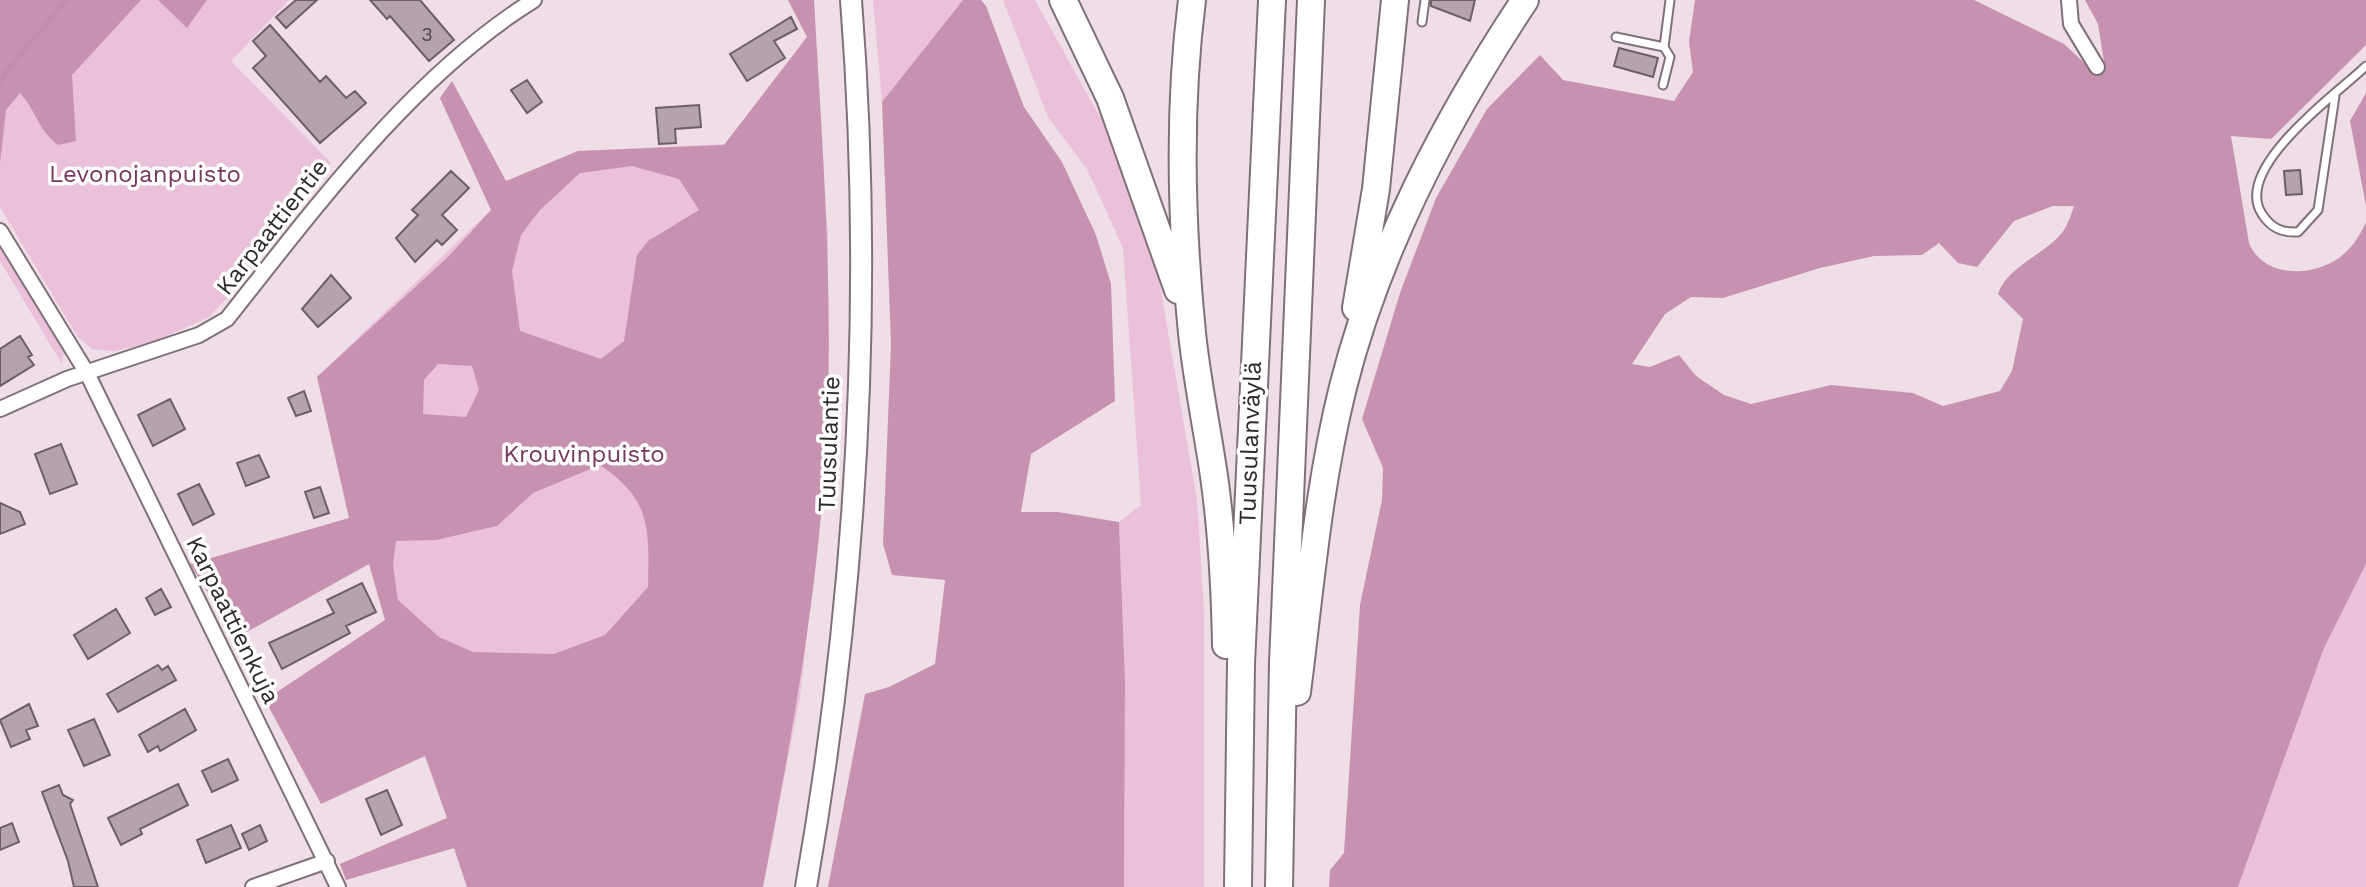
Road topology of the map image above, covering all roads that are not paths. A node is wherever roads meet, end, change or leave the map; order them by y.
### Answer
1 (534, 0) edge
2 (851, 0) edge
3 (1063, 0) edge
4 (1192, 0) edge
5 (1272, 0) edge
6 (1311, 0) edge
7 (1395, 0) edge
8 (1425, 0) edge
9 (1525, 0) edge
10 (1670, 0) edge
11 (2069, 0) edge
12 (1422, 22) dead end
13 (1616, 37) dead end
14 (1664, 47) junction
15 (2366, 66) edge
16 (2097, 67) dead end
17 (1663, 85) dead end
18 (2335, 96) junction
19 (0, 231) edge
20 (1192, 335) junction
21 (87, 373) junction
22 (1344, 386) junction
23 (0, 409) edge
24 (1239, 818) junction
25 (1281, 831) junction
26 (327, 861) junction
27 (253, 887) edge
28 (338, 887) edge
29 (806, 887) edge
30 (1238, 887) edge
31 (1279, 887) edge

1 - 21 street, Karpaattientie
2 - 29 main road, Tuusulantie
3 - 20 highway
4 - 20 highway
5 - 24 highway, Tuusulanväylä
6 - 25 highway, Tuusulanväylä
7 - 22 highway
8 - 12 lane
9 - 22 highway
10 - 14 lane
11 - 16 street
13 - 14 lane
14 - 17 lane
15 - 18 lane
18 - 18 lane
19 - 21 street, Karpaattienkuja
20 - 24 highway
21 - 23 street, Karpaattientie
21 - 26 street, Karpaattienkuja
22 - 25 highway
24 - 30 highway, Tuusulanväylä
25 - 31 highway, Tuusulanväylä
26 - 27 street
26 - 28 street, Karpaattienkuja

